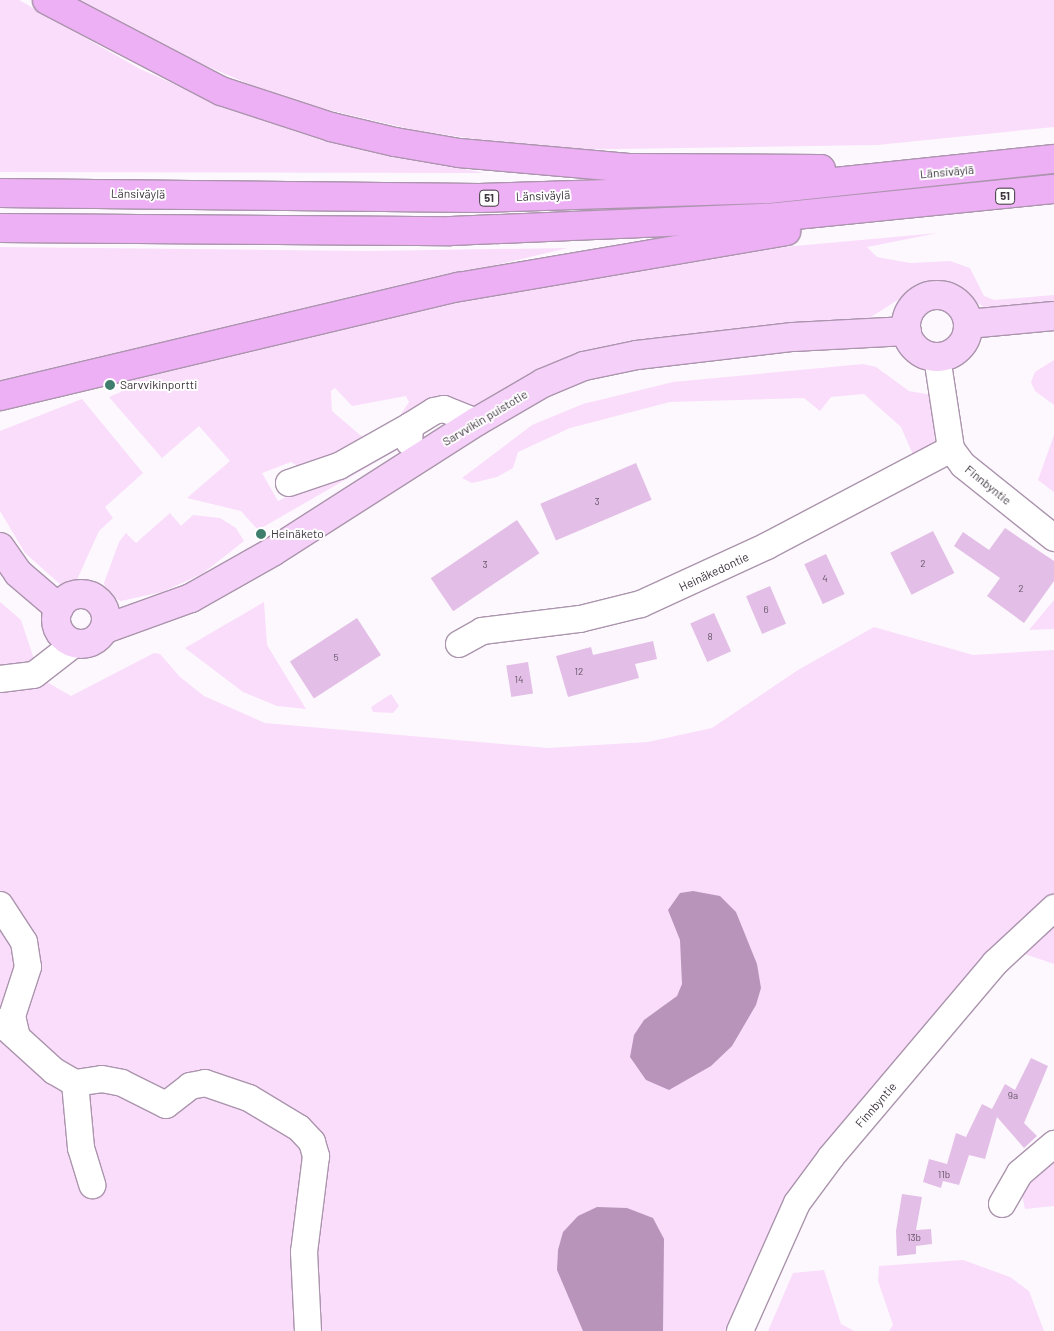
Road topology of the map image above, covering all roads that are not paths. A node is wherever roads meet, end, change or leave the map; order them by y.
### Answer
1 (47, 0) edge
2 (1054, 159) edge
3 (978, 170) junction
4 (1054, 189) edge
5 (0, 193) edge
6 (956, 202) junction
7 (0, 228) edge
8 (1054, 316) edge
9 (968, 324) junction
10 (907, 330) junction
11 (937, 357) junction
12 (0, 396) edge
13 (476, 422) junction
14 (410, 426) junction
15 (951, 449) junction
16 (409, 465) junction
17 (289, 483) dead end
18 (1054, 538) edge
19 (0, 547) edge
20 (59, 608) junction
21 (105, 629) junction
22 (74, 644) junction
23 (459, 644) dead end
24 (0, 679) edge
25 (5, 902) edge
26 (1054, 908) edge
27 (8, 1028) edge
28 (75, 1082) junction
29 (1054, 1144) edge
30 (92, 1185) dead end
31 (1002, 1204) dead end
32 (308, 1331) edge
33 (740, 1331) edge

1 - 3 highway
2 - 3 highway, Länsiväylä / 51
3 - 5 highway, Länsiväylä / 51
4 - 6 highway, 51
6 - 7 highway, 51
6 - 12 highway
8 - 9 main road
9 - 10 main road
9 - 11 main road
10 - 11 main road
10 - 13 main road, Sarvvikin puistotie
11 - 15 street
13 - 14 street
13 - 16 main road, Sarvvikin puistotie
14 - 16 street
14 - 17 street
15 - 18 street, Finnbyntie
15 - 23 street, Heinäkedontie
16 - 21 main road, Sarvvikin puistotie
19 - 20 main road
20 - 21 main road
20 - 22 main road
21 - 22 main road
22 - 24 street
25 - 27 street
26 - 33 street, Finnbyntie
27 - 28 street
28 - 30 street
28 - 32 street
29 - 31 street

